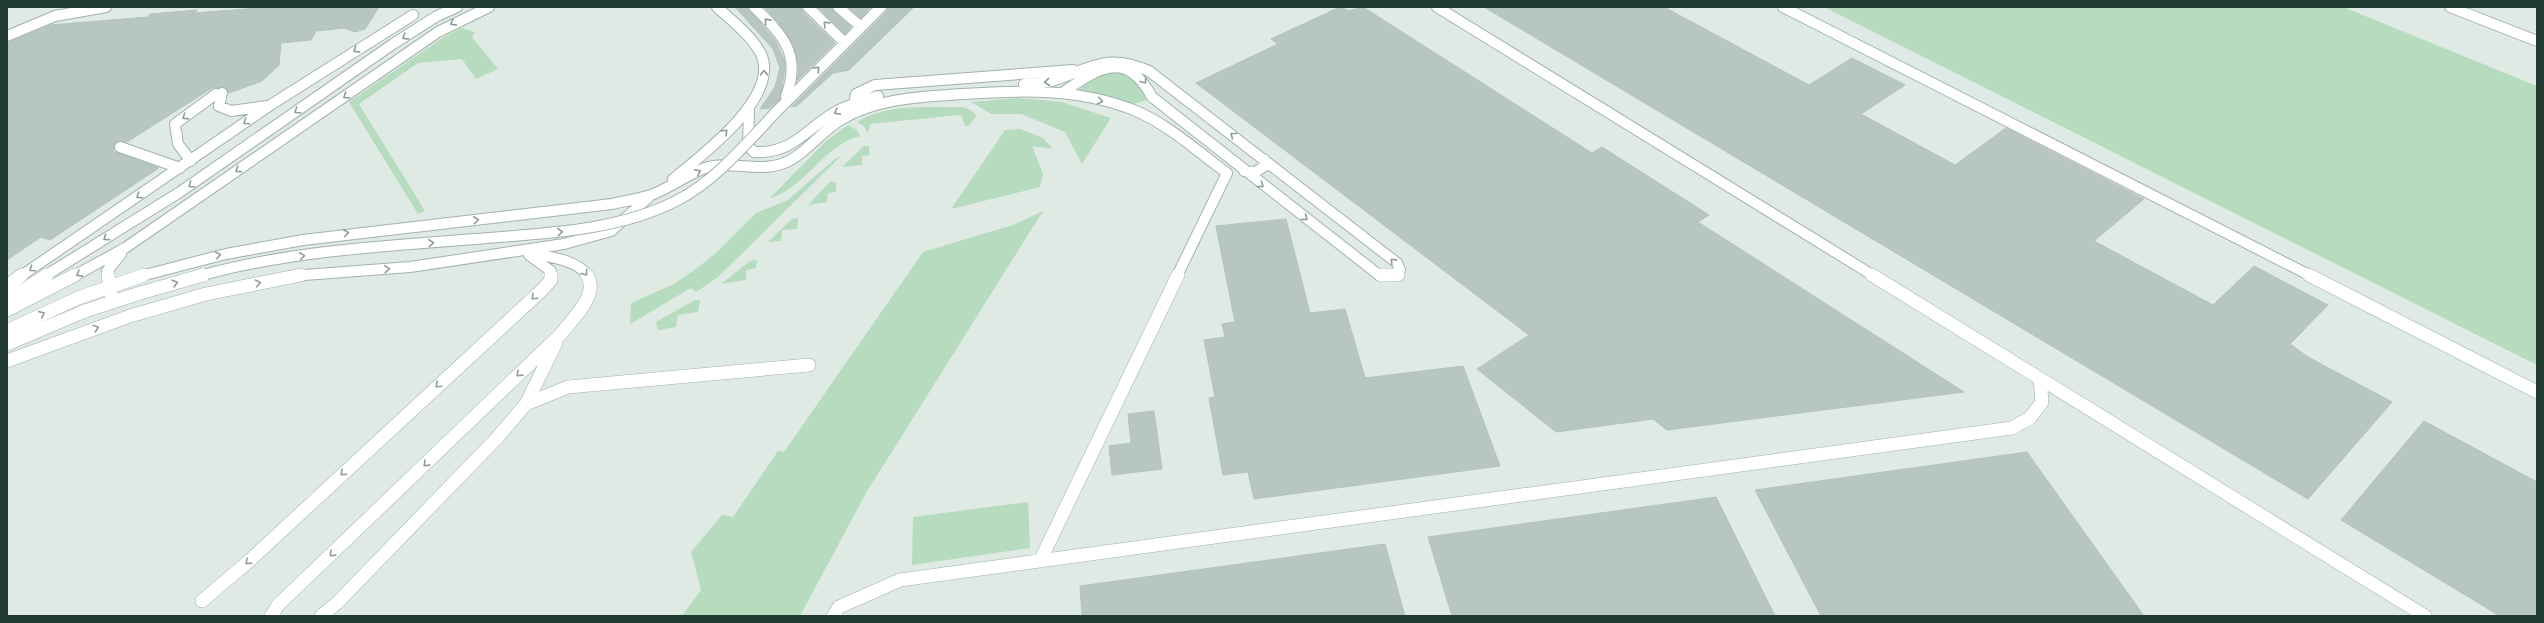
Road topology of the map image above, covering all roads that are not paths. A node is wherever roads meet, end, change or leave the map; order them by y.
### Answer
1 (106, 7) edge
2 (445, 7) edge
3 (457, 7) edge
4 (489, 7) edge
5 (718, 7) edge
6 (754, 7) edge
7 (808, 7) edge
8 (838, 7) edge
9 (1440, 7) edge
10 (1783, 7) edge
11 (2450, 7) edge
12 (876, 8) edge
13 (413, 15) dead end
14 (437, 16) junction
15 (860, 26) junction
16 (7, 36) edge
17 (2537, 41) edge
18 (844, 42) junction
19 (1062, 93) junction
20 (272, 104) junction
21 (749, 108) junction
22 (780, 108) junction
23 (120, 147) dead end
24 (1264, 159) junction
25 (191, 161) junction
26 (180, 168) junction
27 (1244, 171) junction
28 (651, 195) junction
29 (125, 248) junction
30 (523, 252) junction
31 (7, 286) edge
32 (110, 286) junction
33 (7, 301) edge
34 (113, 302) junction
35 (7, 310) edge
36 (7, 331) edge
37 (560, 335) junction
38 (7, 344) edge
39 (7, 361) edge
40 (809, 365) dead end
41 (2040, 379) junction
42 (2537, 392) edge
43 (526, 404) junction
44 (1040, 561) junction
45 (202, 601) dead end
46 (271, 616) edge
47 (321, 616) edge
48 (833, 616) edge
49 (2426, 616) edge

1 - 16 lane
2 - 14 lane
3 - 14 lane
4 -> 29 lane
21 -> 5 lane
22 -> 6 lane
18 -> 7 lane
8 - 15 lane
9 - 41 lane
10 - 42 lane
11 - 17 lane
12 - 15 lane
13 -> 20 lane
14 -> 33 lane
15 - 18 lane
22 -> 18 lane
19 -> 27 lane
28 -> 19 lane
19 -> 44 lane
20 -> 25 lane
20 -> 25 lane
24 -> 21 lane
28 -> 21 lane
34 -> 22 lane, bridge
23 - 26 lane
24 - 27 lane
27 -> 24 lane
25 - 26 lane
26 -> 31 lane
28 - 30 lane
32 -> 28 lane
29 - 32 lane
29 -> 35 lane
30 -> 37 lane
39 -> 30 lane
30 -> 45 lane
32 - 34 lane
36 -> 32 lane
34 - 38 lane
37 - 43 lane
37 -> 46 lane
40 - 43 lane
41 - 44 lane
41 - 49 lane
43 - 47 lane
44 - 48 lane

